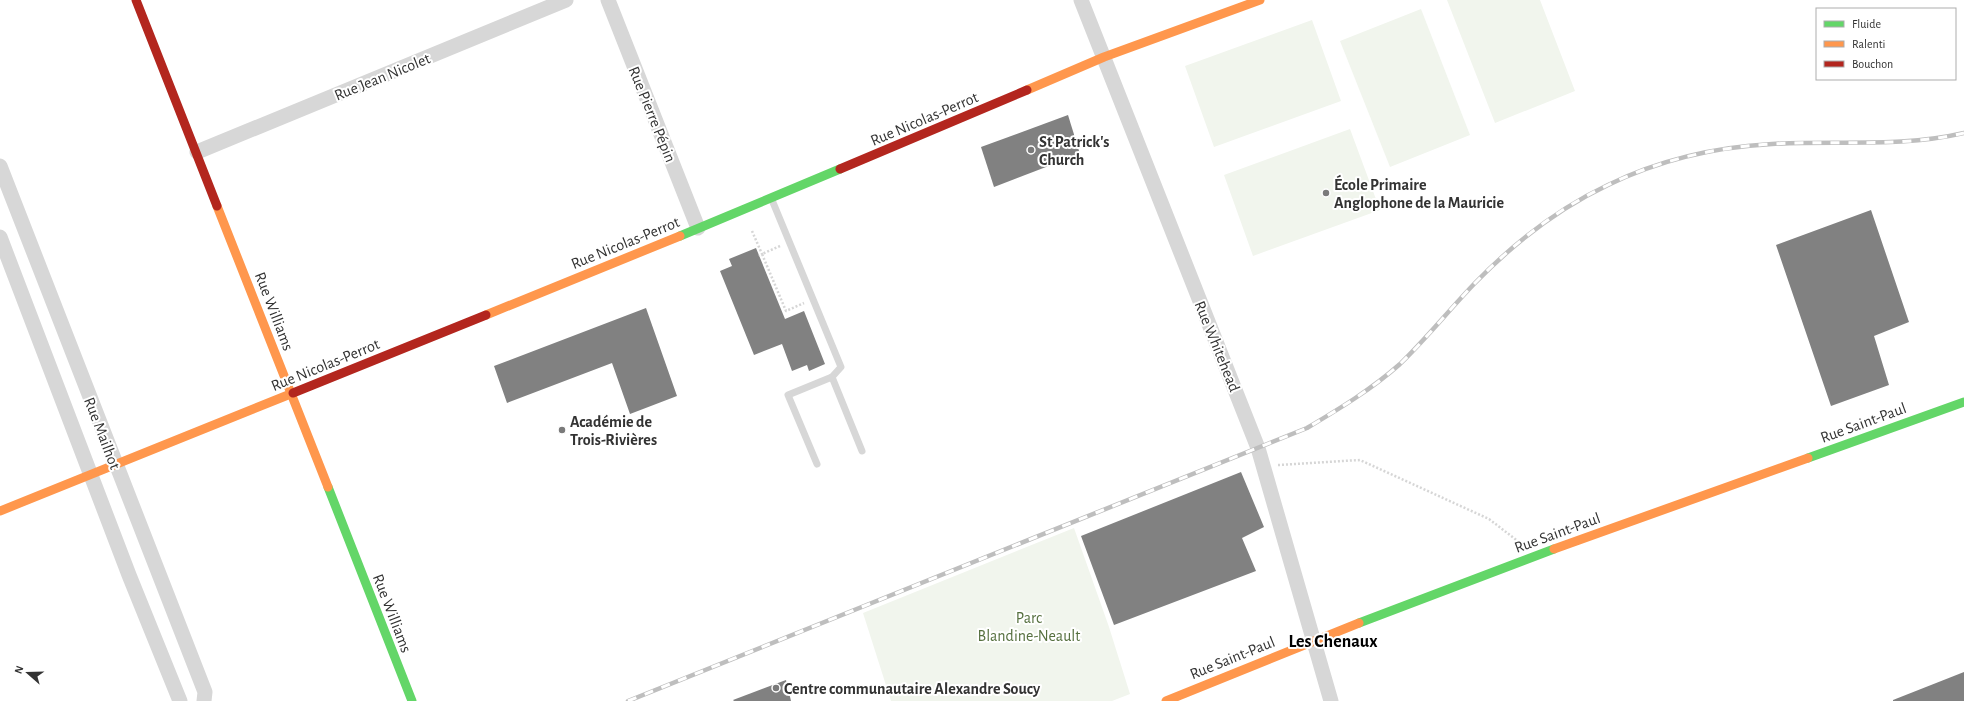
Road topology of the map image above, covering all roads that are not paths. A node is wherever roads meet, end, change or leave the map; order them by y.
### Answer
1 (136, 0) edge
2 (566, 0) edge
3 (608, 0) edge
4 (1081, 0) edge
5 (1260, 0) edge
6 (1104, 58) junction
7 (197, 152) junction
8 (0, 166) edge
9 (771, 198) junction
10 (698, 228) junction
11 (0, 237) edge
12 (832, 377) junction
13 (291, 393) junction
14 (1964, 402) edge
15 (862, 451) dead end
16 (817, 464) dead end
17 (116, 465) junction
18 (92, 475) junction
19 (0, 510) edge
20 (1313, 640) junction
21 (180, 701) edge
22 (204, 701) edge
23 (412, 701) edge
24 (1166, 701) edge
25 (1331, 701) edge

1 - 7 street, Rue Williams
2 - 7 street, Rue Jean Nicolet
3 - 10 street, Rue Pierre Pépin
4 - 6 street, Rue Whitehead
5 - 6 street, Rue Nicolas-Perrot
6 - 9 street, Rue Nicolas-Perrot
6 - 20 street, Rue Whitehead
7 - 13 street, Rue Williams
8 - 17 street, Rue Mailhot
9 - 10 street, Rue Nicolas-Perrot
9 - 12 lane
10 - 13 street, Rue Nicolas-Perrot
11 - 18 street, Rue Mailhot
12 - 15 lane
12 - 16 lane
13 - 17 street, Rue Nicolas-Perrot
13 - 23 street, Rue Williams
14 - 20 street, Rue Saint-Paul
17 - 18 street, Rue Nicolas-Perrot
17 - 22 street, Rue Mailhot
18 - 19 street, Rue Nicolas-Perrot
18 - 21 street, Rue Mailhot
20 - 24 street, Rue Saint-Paul
20 - 25 street, Rue Whitehead

